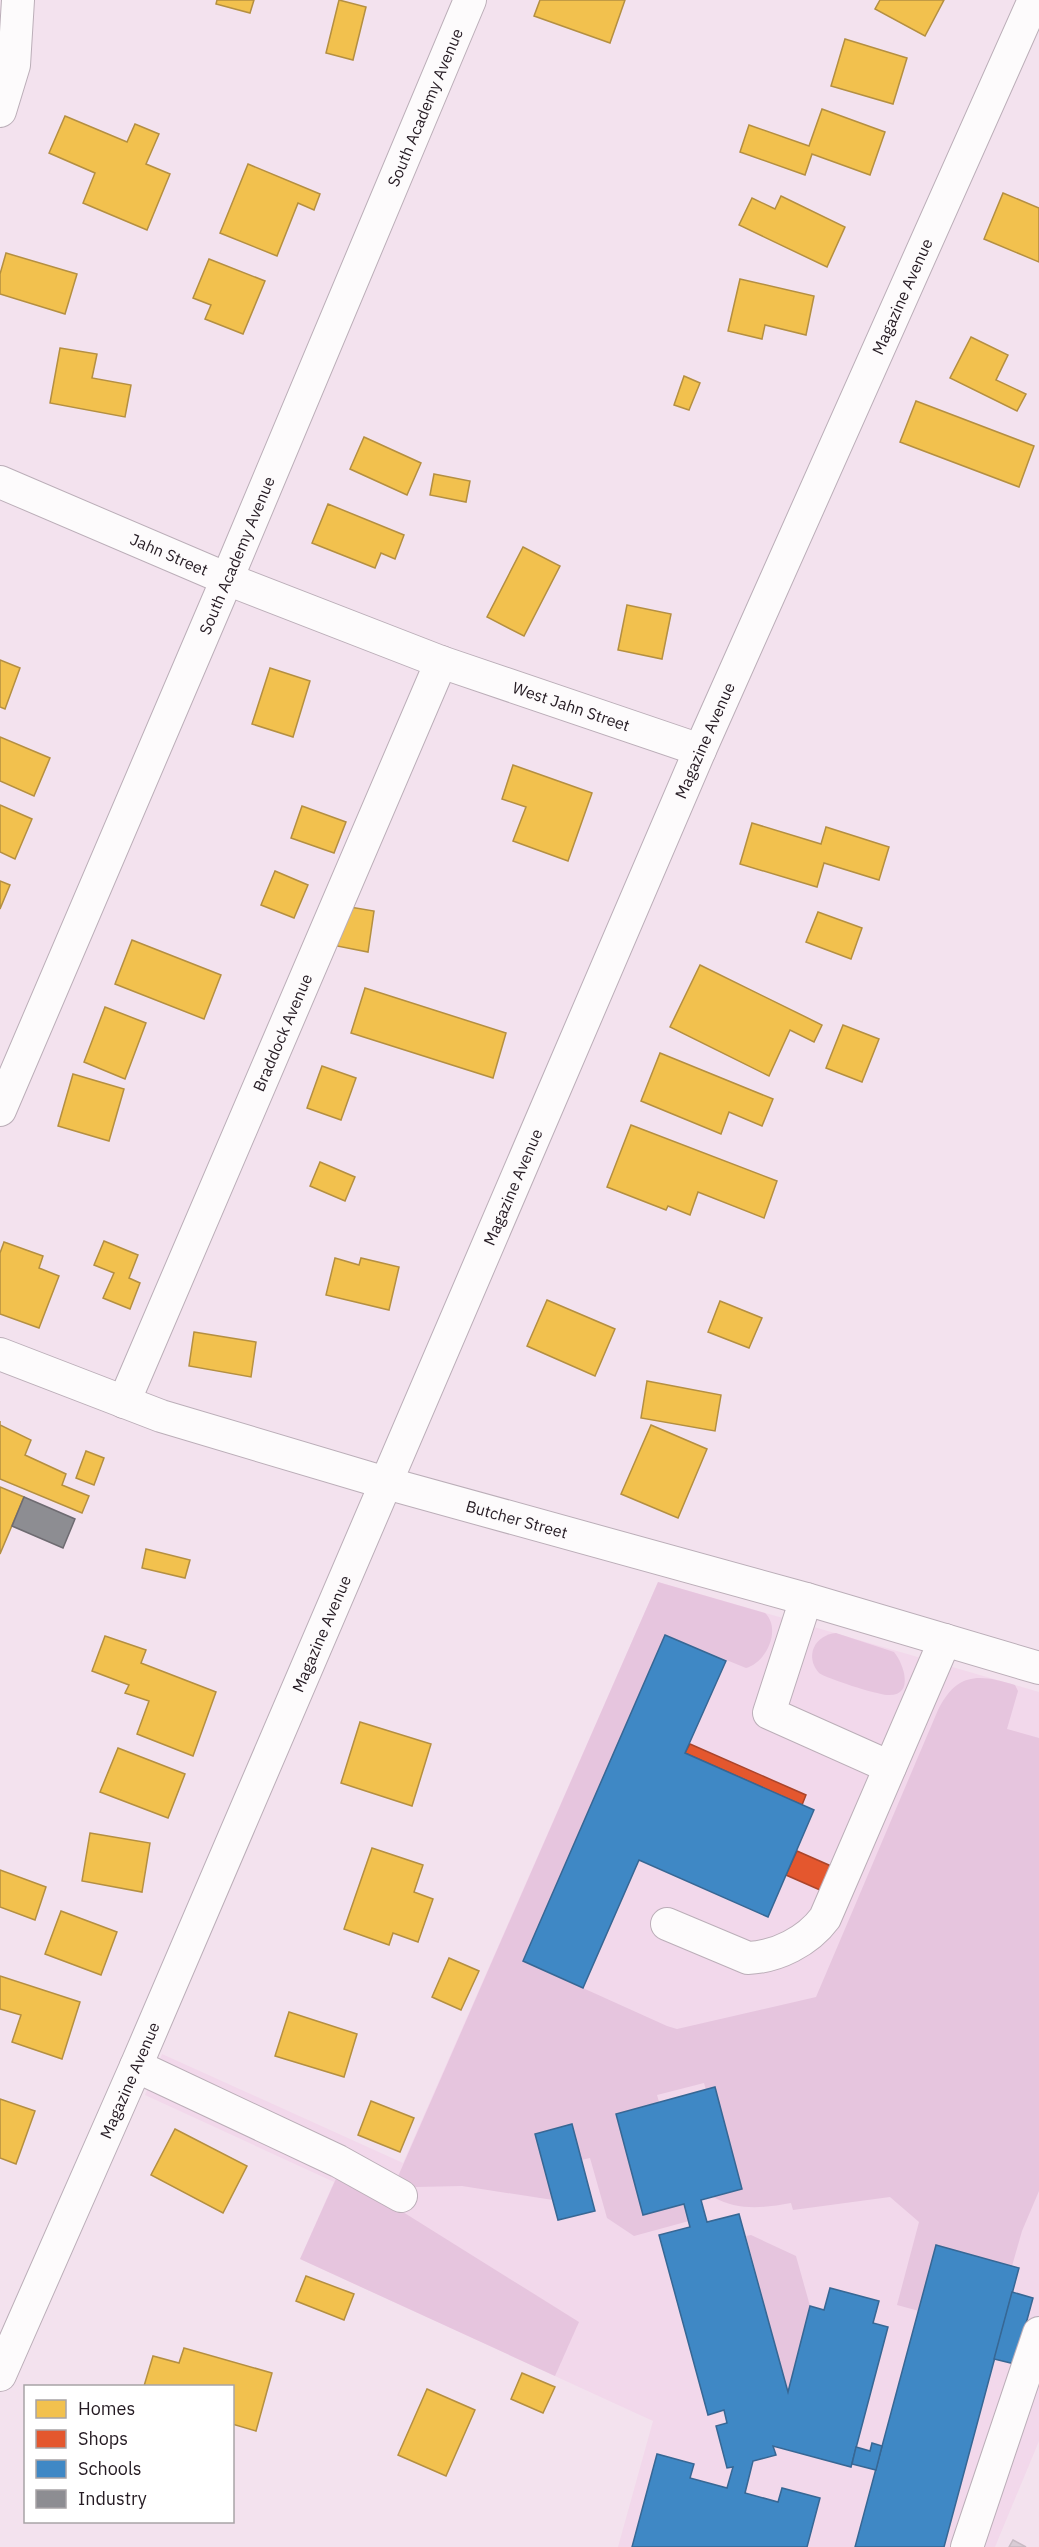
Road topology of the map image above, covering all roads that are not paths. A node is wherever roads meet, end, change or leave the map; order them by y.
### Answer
1 (18, 0) edge
2 (470, 0) edge
3 (1034, 0) edge
4 (0, 111) edge
5 (0, 482) edge
6 (227, 579) junction
7 (441, 662) junction
8 (700, 750) junction
9 (0, 1110) edge
10 (0, 1354) edge
11 (124, 1402) junction
12 (386, 1483) junction
13 (806, 1599) junction
14 (945, 1640) junction
15 (1039, 1668) edge
16 (890, 1767) junction
17 (667, 1924) dead end
18 (136, 2066) junction
19 (401, 2196) dead end
20 (1039, 2333) edge
21 (0, 2375) edge
22 (967, 2547) edge

1 - 4 street
2 - 6 street, South Academy Avenue
3 - 8 street, Magazine Avenue
5 - 6 street, Jahn Street
6 - 7 street, Jahn Street
6 - 9 street, South Academy Avenue
7 - 8 street, West Jahn Street
7 - 11 street, Braddock Avenue
8 - 12 street, Magazine Avenue
10 - 11 street, Butcher Street
11 - 12 street, Butcher Street
12 - 13 street, Butcher Street
12 - 18 street, Magazine Avenue
13 - 14 street, Butcher Street
13 - 16 street
14 - 15 street, Butcher Street
14 - 16 street
16 - 17 street
18 - 19 street
18 - 21 street, Magazine Avenue
20 - 22 street

